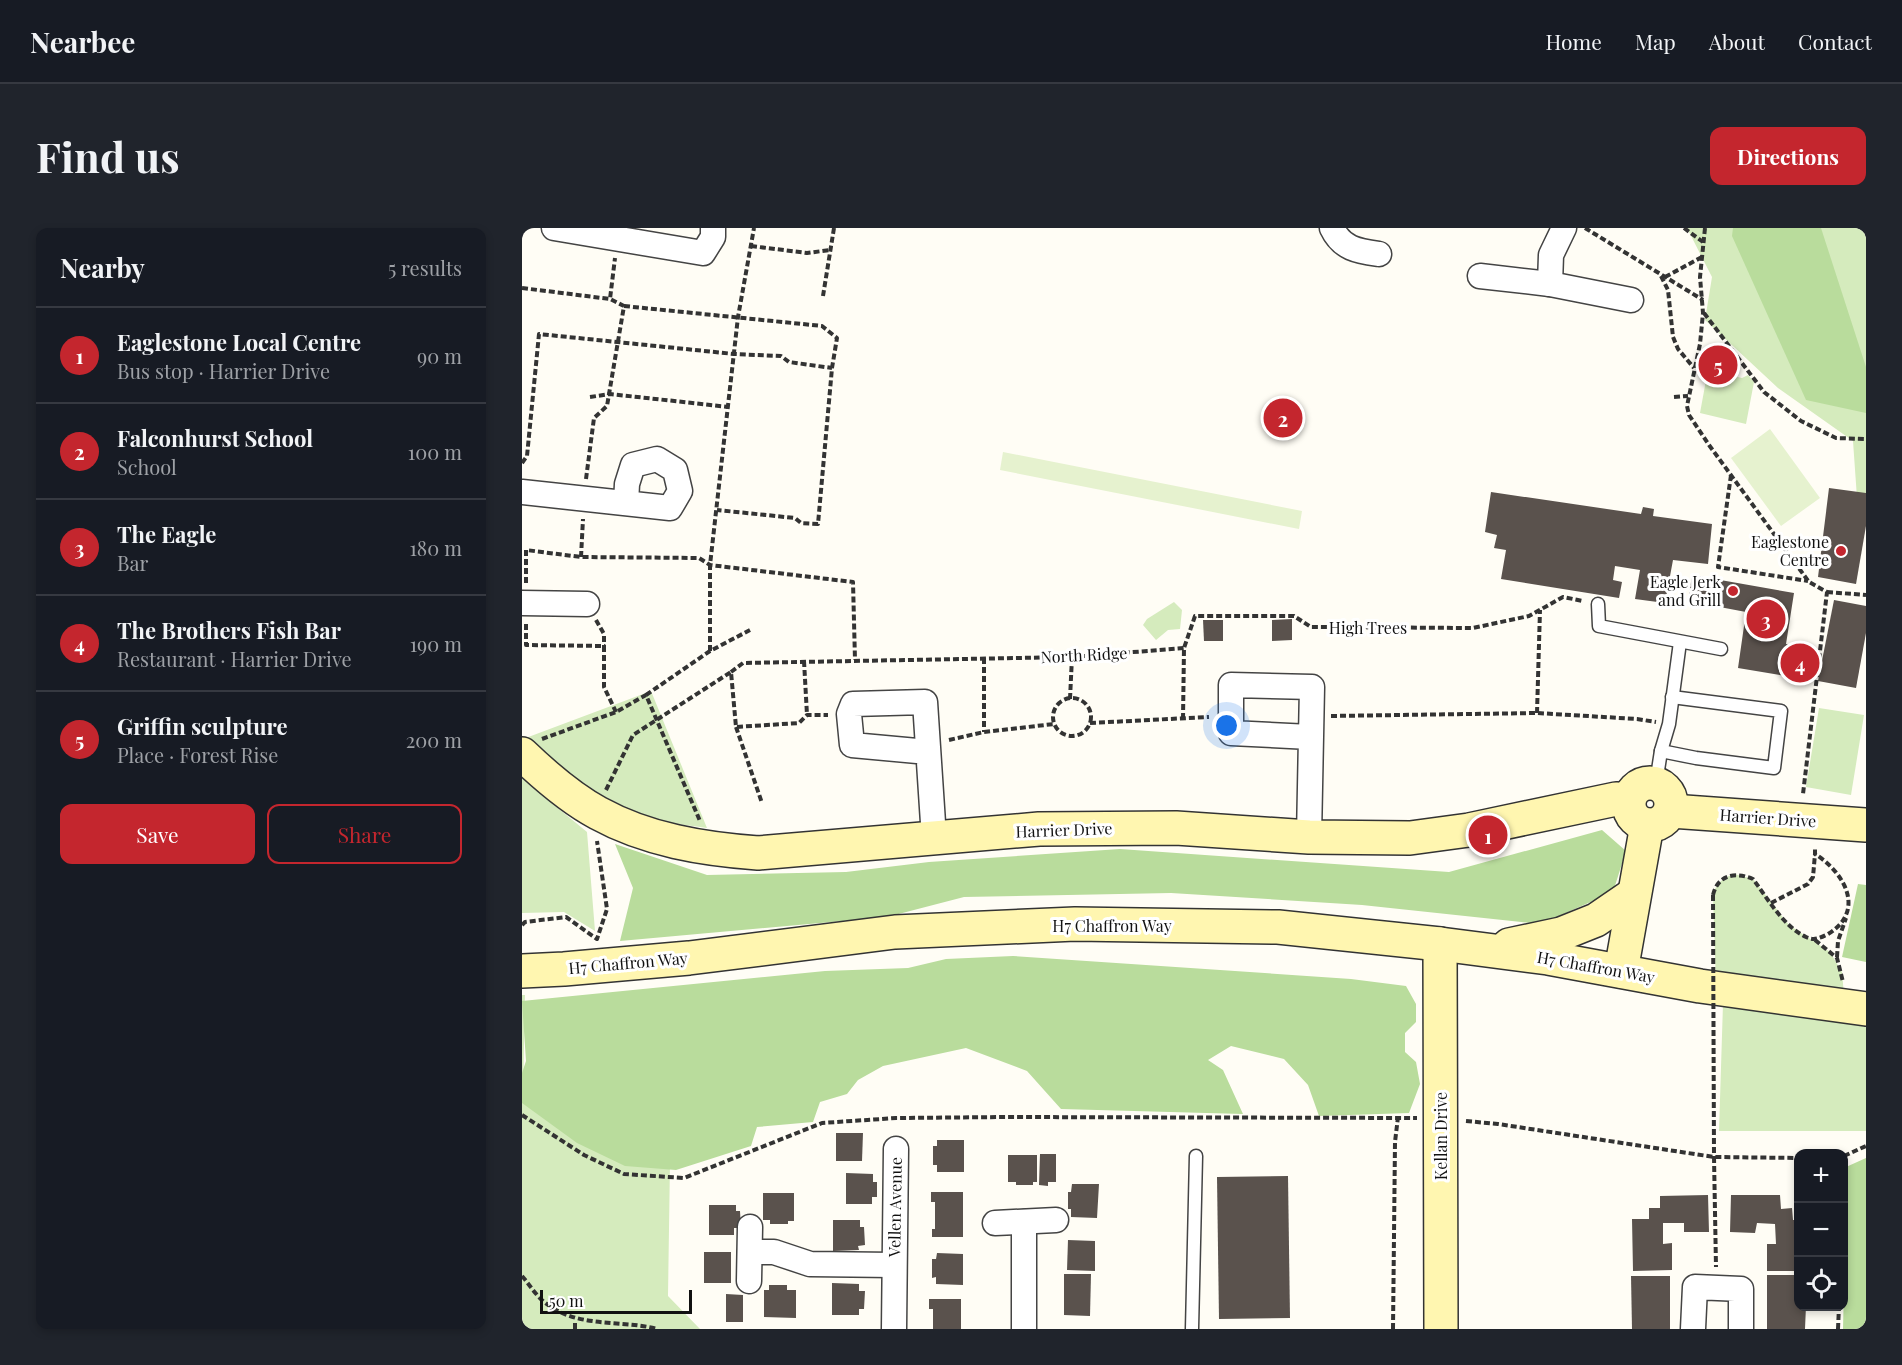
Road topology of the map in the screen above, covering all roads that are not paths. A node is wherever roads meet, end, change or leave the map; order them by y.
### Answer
1 (554, 228) edge
2 (713, 228) edge
3 (1332, 228) edge
4 (1564, 228) edge
5 (657, 237) edge
6 (1379, 254) dead end
7 (1480, 276) dead end
8 (1550, 284) junction
9 (1631, 300) dead end
10 (522, 492) edge
11 (626, 503) dead end
12 (524, 603) edge
13 (587, 604) dead end
14 (1598, 604) road end
15 (1680, 642) junction
16 (1722, 648) dead end
17 (1672, 697) junction
18 (1310, 727) junction
19 (527, 748) edge
20 (928, 748) junction
21 (1661, 751) junction
22 (1650, 805) junction
23 (1866, 825) edge
24 (1309, 837) junction
25 (934, 838) junction
26 (1634, 894) junction
27 (1440, 944) junction
28 (1488, 950) junction
29 (522, 970) edge
30 (1621, 971) junction
31 (1855, 1008) edge
32 (896, 1149) dead end
33 (1196, 1156) dead end
34 (1056, 1220) dead end
35 (1024, 1222) junction
36 (995, 1223) dead end
37 (750, 1227) dead end
38 (750, 1252) junction
39 (894, 1265) junction
40 (749, 1281) dead end
41 (894, 1329) edge
42 (1024, 1329) edge
43 (1192, 1329) edge
44 (1441, 1329) edge
45 (1694, 1329) edge
46 (1741, 1329) edge

1 - 5 street
2 - 5 street
3 - 6 street
4 - 8 street
7 - 8 street
8 - 9 street
10 - 11 street
12 - 13 street
14 - 15 lane
15 - 16 lane
15 - 17 lane
17 - 21 lane
17 - 21 lane
18 - 18 street
18 - 24 street
19 - 25 street, Harrier Drive
20 - 20 street
20 - 25 street
21 - 22 lane
22 - 23 street, Harrier Drive
22 - 24 street, Harrier Drive
22 - 26 street
24 - 25 street, Harrier Drive
26 - 28 street
26 - 30 street
27 - 28 street, H7 Chaffron Way
27 - 29 street, H7 Chaffron Way
27 - 44 street, Kellan Drive
28 - 30 street, H7 Chaffron Way
30 - 31 street, H7 Chaffron Way
32 - 39 street, Vellen Avenue
33 - 43 lane
34 - 35 street
35 - 36 street
35 - 42 street
37 - 38 street
38 - 39 street, Vellen Avenue
38 - 40 street
39 - 41 street, Vellen Avenue
45 - 46 street

